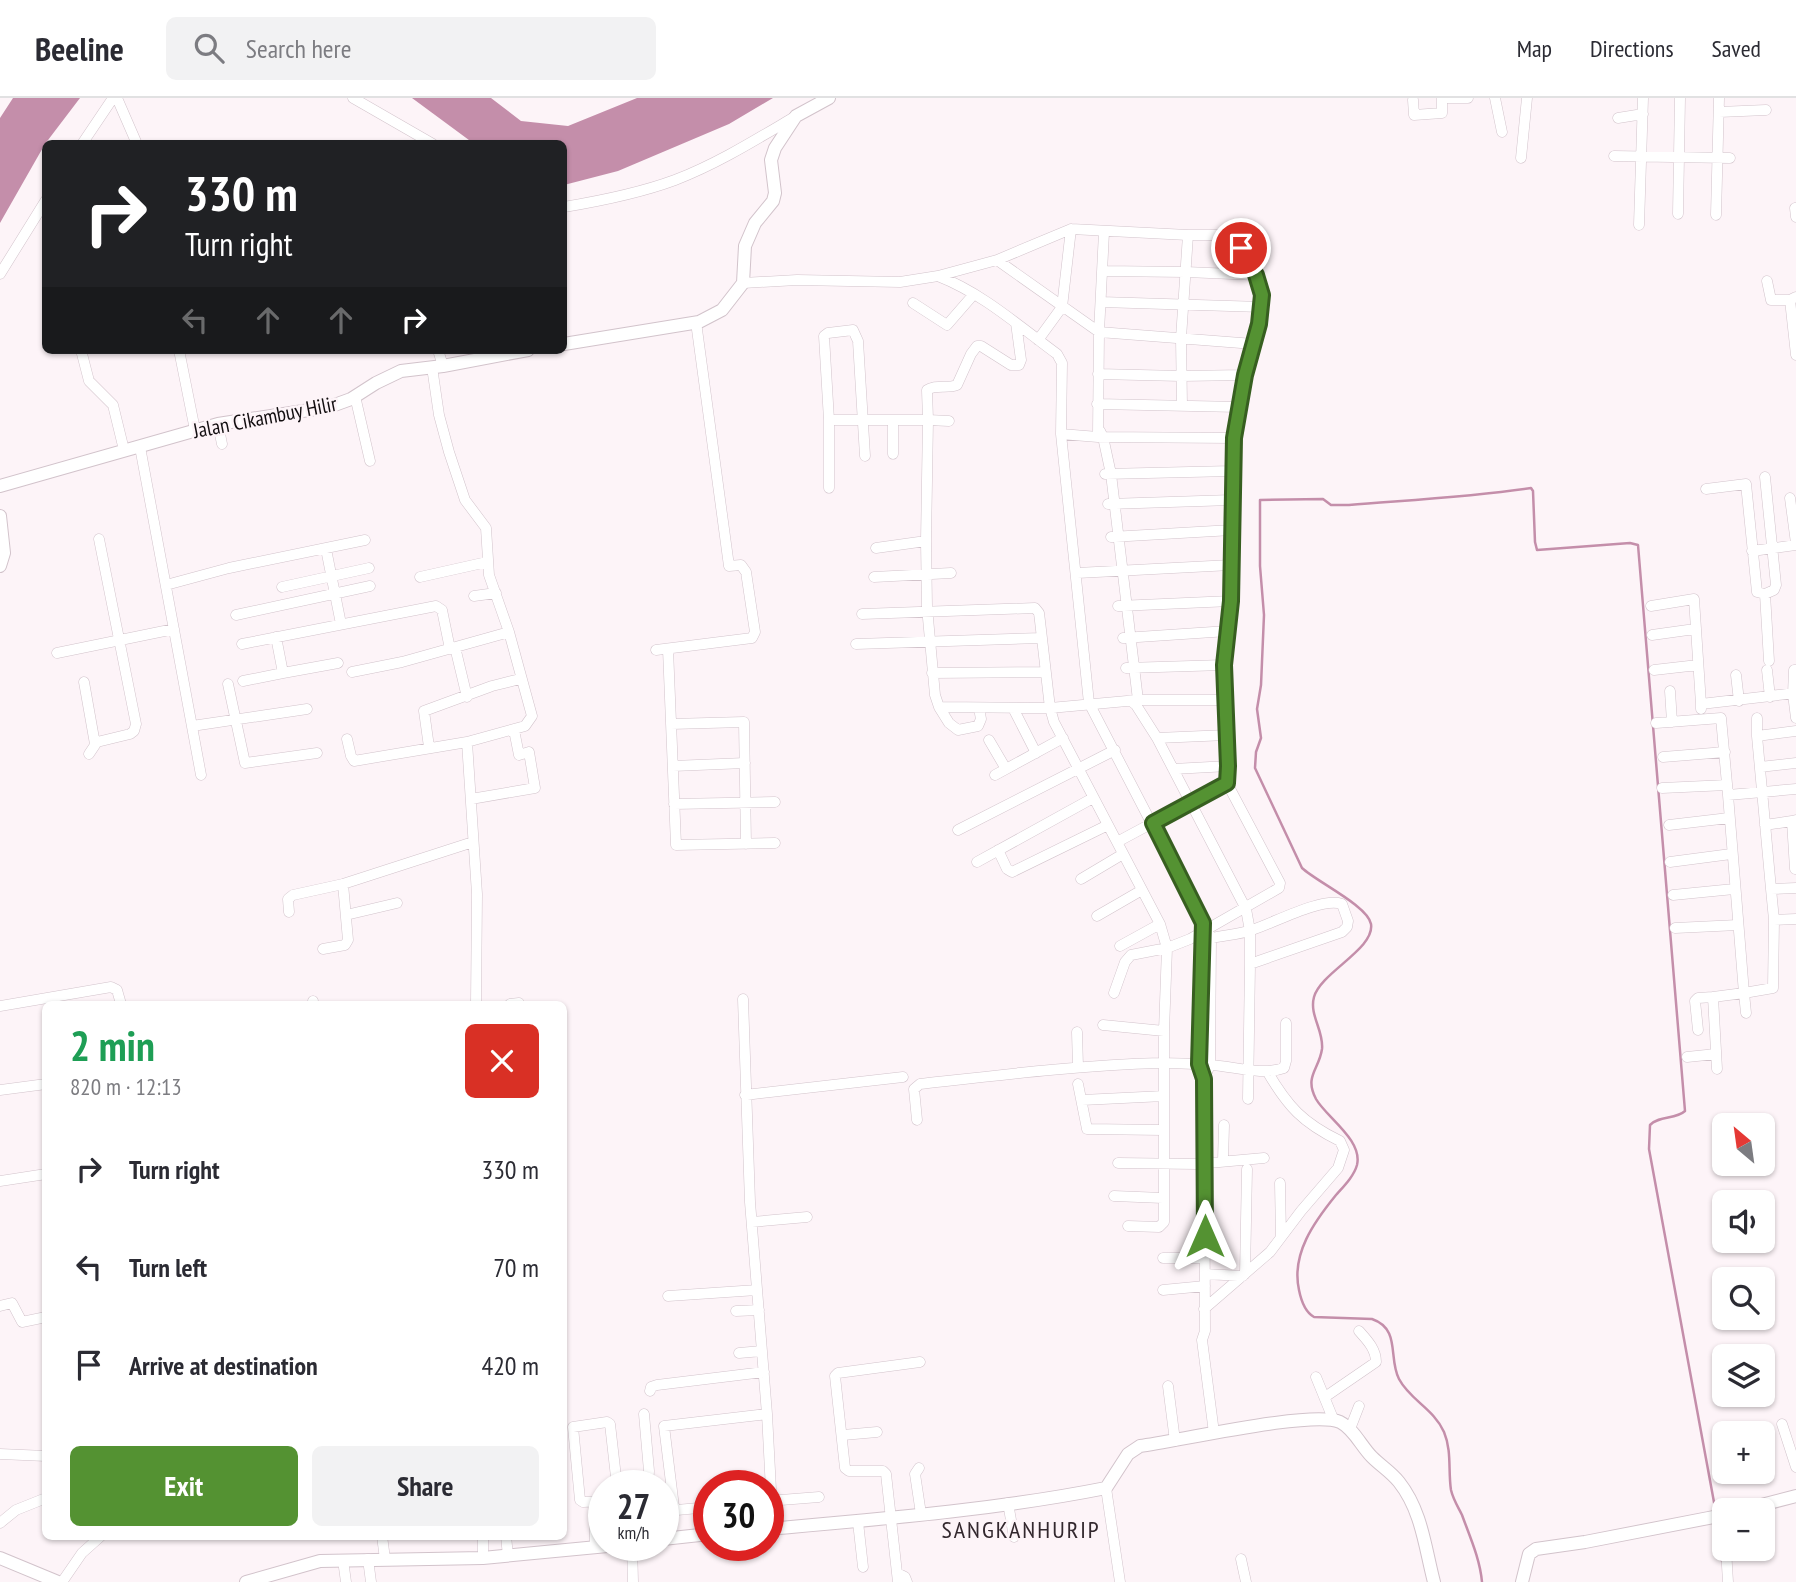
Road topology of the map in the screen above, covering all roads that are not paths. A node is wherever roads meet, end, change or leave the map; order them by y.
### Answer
1 (115, 98) edge
2 (354, 98) edge
3 (829, 98) edge
4 (1468, 98) edge
5 (1495, 98) edge
6 (1527, 98) edge
7 (1643, 98) edge
8 (1680, 98) edge
9 (1719, 98) edge
10 (1442, 99) edge
11 (1413, 100) dead end
12 (1766, 110) dead end
13 (1719, 112) junction
14 (1643, 114) junction
15 (796, 116) junction
16 (1618, 118) dead end
17 (1502, 132) dead end
18 (85, 140) edge
19 (135, 140) edge
20 (426, 140) edge
21 (1614, 156) dead end
22 (1641, 156) junction
23 (1679, 157) junction
24 (1521, 158) dead end
25 (1718, 158) junction
26 (1730, 158) dead end
27 (567, 206) edge
28 (42, 207) edge
29 (1678, 214) dead end
30 (1716, 215) dead end
31 (1639, 225) dead end
32 (1070, 229) junction
33 (1104, 232) junction
34 (1188, 235) junction
35 (997, 260) junction
36 (1103, 271) junction
37 (2, 272) edge
38 (1186, 272) junction
39 (1256, 275) junction
40 (938, 276) junction
41 (744, 279) junction
42 (1767, 281) dead end
43 (974, 294) junction
44 (1793, 299) edge
45 (1101, 302) junction
46 (913, 303) dead end
47 (1183, 304) junction
48 (1062, 307) junction
49 (1262, 307) junction
50 (696, 322) junction
51 (1016, 323) junction
52 (1099, 332) junction
53 (1181, 338) junction
54 (1038, 340) junction
55 (567, 344) edge
56 (1254, 344) junction
57 (81, 354) edge
58 (180, 354) edge
59 (438, 354) edge
60 (506, 354) edge
61 (1796, 355) edge
62 (438, 366) junction
63 (1098, 374) junction
64 (1245, 375) junction
65 (1181, 376) junction
66 (355, 396) junction
67 (1097, 404) junction
68 (1182, 407) junction
69 (1238, 407) junction
70 (829, 420) junction
71 (863, 420) junction
72 (893, 420) junction
73 (928, 420) junction
74 (949, 421) dead end
75 (218, 424) junction
76 (195, 430) junction
77 (1061, 434) junction
78 (1100, 435) junction
79 (1234, 438) junction
80 (222, 444) dead end
81 (140, 447) junction
82 (124, 450) junction
83 (893, 454) dead end
84 (865, 456) dead end
85 (370, 461) dead end
86 (1232, 471) junction
87 (1108, 474) junction
88 (1765, 477) dead end
89 (0, 486) edge
90 (829, 488) dead end
91 (1706, 489) dead end
92 (1790, 498) dead end
93 (1232, 500) junction
94 (1111, 504) junction
95 (0, 516) edge
96 (1232, 530) junction
97 (1114, 536) junction
98 (99, 539) dead end
99 (365, 540) dead end
100 (926, 541) junction
101 (1796, 544) edge
102 (1772, 547) junction
103 (876, 548) dead end
104 (326, 549) junction
105 (1752, 551) junction
106 (487, 562) junction
107 (1231, 565) junction
108 (0, 566) edge
109 (369, 568) dead end
110 (1122, 571) junction
111 (951, 573) dead end
112 (1077, 573) junction
113 (927, 574) junction
114 (331, 576) junction
115 (420, 577) dead end
116 (874, 577) dead end
117 (166, 585) junction
118 (282, 586) dead end
119 (370, 586) dead end
120 (335, 593) junction
121 (496, 593) junction
122 (1765, 594) junction
123 (474, 596) dead end
124 (1231, 601) junction
125 (1122, 606) junction
126 (1651, 606) dead end
127 (928, 611) junction
128 (862, 614) dead end
129 (236, 615) dead end
130 (341, 624) junction
131 (174, 629) junction
132 (1695, 629) junction
133 (1228, 631) junction
134 (509, 632) junction
135 (1653, 635) dead end
136 (276, 637) junction
137 (1042, 638) junction
138 (1126, 638) junction
139 (119, 641) junction
140 (930, 642) junction
141 (242, 644) dead end
142 (856, 644) dead end
143 (452, 648) junction
144 (668, 649) junction
145 (656, 650) dead end
146 (57, 653) dead end
147 (338, 663) dead end
148 (1224, 665) junction
149 (1698, 665) junction
150 (1795, 667) edge
151 (1130, 668) junction
152 (1654, 670) dead end
153 (352, 672) dead end
154 (1045, 672) junction
155 (283, 673) junction
156 (932, 673) junction
157 (1736, 675) dead end
158 (520, 679) junction
159 (243, 681) dead end
160 (83, 682) dead end
161 (228, 684) dead end
162 (1670, 691) dead end
163 (1794, 693) edge
164 (467, 697) junction
165 (1770, 697) junction
166 (1225, 700) junction
167 (1739, 701) junction
168 (1135, 702) junction
169 (1089, 703) junction
170 (1701, 704) junction
171 (939, 707) junction
172 (979, 708) junction
173 (1013, 708) junction
174 (1049, 708) junction
175 (307, 709) dead end
176 (1796, 718) edge
177 (1701, 719) junction
178 (1757, 719) dead end
179 (236, 720) junction
180 (1672, 722) junction
181 (1656, 723) dead end
182 (671, 724) junction
183 (192, 726) junction
184 (514, 730) junction
185 (1796, 731) edge
186 (1227, 735) junction
187 (1758, 736) junction
188 (1063, 738) junction
189 (1157, 738) junction
190 (347, 739) dead end
191 (989, 740) dead end
192 (467, 741) junction
193 (94, 744) junction
194 (429, 747) junction
195 (1115, 750) junction
196 (1725, 752) junction
197 (317, 753) dead end
198 (1035, 753) junction
199 (89, 754) dead end
200 (1663, 757) dead end
201 (745, 763) junction
202 (1796, 763) edge
203 (673, 766) junction
204 (1228, 766) junction
205 (1760, 767) junction
206 (1006, 769) junction
207 (1078, 769) junction
208 (1173, 769) junction
209 (201, 775) dead end
210 (995, 775) dead end
211 (1227, 783) junction
212 (1662, 789) dead end
213 (1796, 789) edge
214 (1727, 790) junction
215 (1761, 792) junction
216 (1093, 798) junction
217 (471, 799) junction
218 (745, 802) junction
219 (775, 802) dead end
220 (1192, 802) junction
221 (674, 804) junction
222 (1730, 818) junction
223 (1794, 821) edge
224 (1153, 823) junction
225 (1108, 825) junction
226 (1669, 825) dead end
227 (1765, 825) junction
228 (958, 830) dead end
229 (473, 842) junction
230 (1117, 842) junction
231 (775, 843) dead end
232 (746, 844) junction
233 (998, 850) junction
234 (1123, 854) junction
235 (1731, 854) junction
236 (977, 862) dead end
237 (1670, 862) dead end
238 (1795, 869) edge
239 (1081, 879) dead end
240 (344, 884) junction
241 (1734, 888) junction
242 (1796, 888) edge
243 (1771, 889) junction
244 (1142, 890) junction
245 (1673, 895) dead end
246 (397, 902) dead end
247 (1246, 909) junction
248 (289, 912) dead end
249 (346, 915) junction
250 (1097, 915) dead end
251 (1796, 919) edge
252 (1774, 920) junction
253 (1160, 924) junction
254 (1738, 925) junction
255 (1675, 928) dead end
256 (1250, 931) junction
257 (1205, 933) junction
258 (1120, 946) dead end
259 (1167, 948) junction
260 (323, 949) dead end
261 (1250, 964) junction
262 (1114, 993) dead end
263 (1744, 993) junction
264 (1713, 997) junction
265 (743, 999) dead end
266 (120, 1001) edge
267 (476, 1001) edge
268 (0, 1006) edge
269 (1746, 1013) dead end
270 (1286, 1023) dead end
271 (1103, 1025) dead end
272 (1698, 1030) dead end
273 (1164, 1031) junction
274 (1077, 1032) dead end
275 (1716, 1054) junction
276 (1687, 1057) dead end
277 (1164, 1063) junction
278 (1205, 1064) junction
279 (1078, 1067) junction
280 (1248, 1069) junction
281 (1717, 1069) dead end
282 (1267, 1071) junction
283 (903, 1077) dead end
284 (1078, 1084) dead end
285 (42, 1085) edge
286 (0, 1090) edge
287 (745, 1095) junction
288 (1164, 1096) junction
289 (1248, 1098) dead end
290 (1082, 1100) junction
291 (917, 1120) dead end
292 (1224, 1125) dead end
293 (1163, 1130) junction
294 (1264, 1158) dead end
295 (1223, 1161) junction
296 (1118, 1163) dead end
297 (1205, 1163) junction
298 (1163, 1164) junction
299 (1247, 1169) dead end
300 (42, 1175) edge
301 (0, 1181) edge
302 (1280, 1183) dead end
303 (1114, 1196) dead end
304 (1163, 1198) junction
305 (807, 1217) dead end
306 (752, 1222) junction
307 (1128, 1226) dead end
308 (1281, 1237) junction
309 (1163, 1258) dead end
310 (1205, 1258) junction
311 (1205, 1274) junction
312 (1244, 1275) junction
313 (1205, 1286) junction
314 (757, 1290) junction
315 (1163, 1290) dead end
316 (668, 1296) dead end
317 (0, 1306) edge
318 (1204, 1309) junction
319 (759, 1310) junction
320 (737, 1311) dead end
321 (42, 1318) edge
322 (1359, 1331) dead end
323 (762, 1351) junction
324 (739, 1353) dead end
325 (920, 1362) dead end
326 (764, 1372) junction
327 (1316, 1377) dead end
328 (1168, 1386) dead end
329 (650, 1391) dead end
330 (1325, 1397) junction
331 (1359, 1406) dead end
332 (644, 1414) dead end
333 (767, 1414) junction
334 (1334, 1420) junction
335 (1782, 1424) dead end
336 (1350, 1429) junction
337 (877, 1432) dead end
338 (1217, 1433) junction
339 (843, 1435) junction
340 (1175, 1441) junction
341 (0, 1454) edge
342 (42, 1456) edge
343 (1796, 1467) edge
344 (919, 1468) dead end
345 (615, 1470) edge
346 (649, 1470) edge
347 (770, 1470) edge
348 (1106, 1488) junction
349 (1796, 1496) edge
350 (819, 1497) dead end
351 (42, 1500) edge
352 (784, 1501) edge
353 (1775, 1501) edge
354 (588, 1503) edge
355 (1008, 1503) junction
356 (693, 1508) edge
357 (921, 1514) junction
358 (890, 1517) junction
359 (1712, 1519) edge
360 (858, 1521) junction
361 (0, 1523) edge
362 (784, 1528) edge
363 (1014, 1537) dead end
364 (97, 1540) edge
365 (383, 1540) edge
366 (483, 1540) edge
367 (506, 1540) edge
368 (588, 1549) edge
369 (508, 1556) junction
370 (0, 1558) edge
371 (483, 1558) junction
372 (368, 1559) junction
373 (385, 1559) junction
374 (1241, 1559) dead end
375 (343, 1560) junction
376 (632, 1561) edge
377 (1727, 1561) edge
378 (863, 1567) dead end
379 (901, 1577) edge
380 (268, 1580) edge
381 (60, 1582) edge
382 (246, 1582) edge
383 (345, 1582) edge
384 (371, 1582) edge
385 (633, 1582) edge
386 (1120, 1582) edge
387 (1246, 1582) edge
388 (1433, 1582) edge
389 (1522, 1582) edge
390 (1728, 1582) edge

1 - 18 street
1 - 19 street
2 - 20 street
3 - 15 street
4 - 10 street
5 - 17 street
6 - 24 street
7 - 14 street
8 - 23 street
9 - 13 street
10 - 11 street
12 - 13 street
13 - 25 street
14 - 16 street
14 - 22 street
15 - 27 street
15 - 41 street
21 - 22 street
22 - 23 street
22 - 31 street
23 - 25 street
23 - 29 street
25 - 26 street
25 - 30 street
28 - 37 street
32 - 33 street
32 - 35 street
32 - 48 street
33 - 34 street
33 - 36 street
34 - 38 street
34 - 39 street
35 - 40 street
35 - 48 street
36 - 38 street
36 - 45 street
38 - 39 street
38 - 47 street
39 - 49 street
40 - 41 street
40 - 43 street
41 - 50 street
42 - 44 street
43 - 46 street
43 - 51 street
44 - 61 street
45 - 47 street
45 - 52 street
47 - 49 street
47 - 53 street
48 - 52 street
48 - 54 street
49 - 56 street
50 - 55 street
50 - 144 street
51 - 54 street
51 - 73 street
52 - 53 street
52 - 63 street
53 - 56 street
53 - 65 street
54 - 77 street
56 - 64 street
57 - 82 street
58 - 76 street
59 - 62 street
60 - 62 street, Jalan Cikambuy Hilir
62 - 66 street, Jalan Cikambuy Hilir
62 - 106 street
63 - 65 street
63 - 67 street
64 - 65 street
64 - 69 street
65 - 68 street
66 - 75 street, Jalan Cikambuy Hilir
66 - 85 street
67 - 68 street
67 - 78 street
68 - 69 street
69 - 79 street
70 - 71 street
70 - 71 street
70 - 90 street
71 - 72 street
71 - 84 street
72 - 73 street
72 - 83 street
73 - 74 street
73 - 100 street
75 - 76 street, Jalan Cikambuy Hilir
75 - 80 street
76 - 81 street, Jalan Cikambuy Hilir
77 - 78 street
77 - 112 street
78 - 79 street
78 - 87 street
79 - 86 street
81 - 82 street, Jalan Cikambuy Hilir
81 - 117 street
82 - 89 street, Jalan Cikambuy Hilir
86 - 87 street
86 - 93 street
87 - 94 street
88 - 102 street
91 - 105 street
92 - 101 street
93 - 94 street
93 - 96 street
94 - 97 street
95 - 108 street
96 - 97 street
96 - 107 street
97 - 110 street
98 - 139 street
99 - 104 street
100 - 103 street
100 - 113 street
101 - 102 street
102 - 105 street
102 - 122 street
104 - 114 street
104 - 117 street
105 - 122 street
106 - 115 street
106 - 121 street
107 - 110 street
107 - 124 street
109 - 114 street
110 - 112 street
110 - 125 street
111 - 113 street
112 - 169 street
113 - 116 street
113 - 127 street
114 - 118 street
114 - 120 street
117 - 131 street
119 - 120 street
120 - 129 street
120 - 130 street
121 - 123 street
121 - 134 street
122 - 165 street
124 - 125 street
124 - 133 street
125 - 138 street
126 - 132 street
127 - 128 street
127 - 137 street
127 - 140 street
130 - 136 street
130 - 143 street
131 - 139 street
131 - 183 street
132 - 135 street
132 - 149 street
133 - 138 street
133 - 148 street
134 - 143 street
134 - 158 street
136 - 141 street
136 - 155 street
137 - 140 street
137 - 154 street
138 - 151 street
139 - 146 street
139 - 193 street
140 - 142 street
140 - 156 street
143 - 153 street
143 - 164 street
144 - 145 street
144 - 182 street
147 - 155 street
148 - 151 street
148 - 166 street
149 - 152 street
149 - 170 street
150 - 163 street
151 - 168 street
154 - 156 street
154 - 174 street
155 - 159 street
156 - 171 street
157 - 167 street
158 - 164 street
158 - 184 street
160 - 193 street
161 - 179 street
162 - 180 street
163 - 165 street
163 - 176 street
164 - 194 street
165 - 167 street
166 - 168 street
166 - 186 street
167 - 170 street
168 - 169 street
168 - 189 street
169 - 174 street
169 - 195 street
170 - 177 street
171 - 172 street
171 - 172 street
172 - 173 street
173 - 174 street
173 - 198 street
174 - 188 street
175 - 179 street
177 - 180 street
177 - 196 street
178 - 187 street
179 - 183 street
179 - 197 street
180 - 181 street
182 - 201 street
182 - 203 street
183 - 209 street
184 - 192 street
184 - 217 street
185 - 187 street
186 - 189 street
186 - 204 street
187 - 205 street
188 - 198 street
188 - 207 street
189 - 208 street
190 - 194 street
191 - 206 street
192 - 194 street
192 - 217 street
193 - 199 street
195 - 207 street
195 - 224 street
196 - 200 street
196 - 214 street
198 - 206 street
201 - 203 street
201 - 218 street
202 - 205 street
203 - 221 street
204 - 208 street
204 - 211 street
205 - 215 street
206 - 210 street
207 - 216 street
207 - 228 street
208 - 220 street
211 - 220 street
211 - 247 street
212 - 214 street
213 - 215 street
214 - 215 street
214 - 222 street
215 - 227 street
216 - 225 street
216 - 233 street
217 - 229 street
218 - 219 street
218 - 221 street
218 - 232 street
220 - 224 street
220 - 247 street
221 - 232 street
222 - 226 street
222 - 235 street
223 - 227 street
223 - 238 street
224 - 230 street
224 - 257 street
225 - 230 street
225 - 233 street
227 - 243 street
229 - 240 street
229 - 267 street
230 - 234 street
231 - 232 street
233 - 236 street
234 - 239 street
234 - 244 street
235 - 237 street
235 - 241 street
240 - 248 street
240 - 249 street
241 - 245 street
241 - 254 street
242 - 243 street
243 - 252 street
244 - 250 street
244 - 253 street
246 - 249 street
247 - 256 street
247 - 257 street
249 - 260 street
251 - 252 street
252 - 263 street
253 - 258 street
253 - 259 street
254 - 255 street
254 - 263 street
256 - 257 street
256 - 261 street
256 - 261 street
257 - 259 street
257 - 278 street
259 - 262 street
259 - 273 street
261 - 280 street
263 - 264 street
263 - 269 street
264 - 272 street
264 - 275 street
265 - 287 street
266 - 268 street
270 - 282 street
271 - 273 street
273 - 277 street
274 - 279 street
275 - 276 street
275 - 281 street
277 - 278 street
277 - 279 street
277 - 288 street
278 - 280 street
278 - 297 street
279 - 291 street
280 - 282 street
280 - 289 street
282 - 308 street
283 - 287 street
284 - 290 street
285 - 286 street
287 - 306 street
288 - 290 street
288 - 293 street
290 - 293 street
292 - 295 street
293 - 298 street
294 - 295 street
295 - 297 street
296 - 298 street
297 - 298 street
297 - 310 street
298 - 304 street
299 - 312 street
300 - 301 street
302 - 308 street
303 - 304 street
304 - 307 street
305 - 306 street
306 - 314 street
308 - 312 street
309 - 310 street
310 - 311 street
311 - 312 street
311 - 313 street
312 - 318 street
313 - 315 street
313 - 318 street
314 - 316 street
314 - 319 street
317 - 321 street
318 - 338 street
319 - 320 street
319 - 323 street
322 - 330 street
323 - 324 street
323 - 326 street
325 - 339 street
326 - 329 street
326 - 333 street
327 - 330 street
328 - 340 street
330 - 334 street
331 - 336 street
332 - 346 street
333 - 347 street
333 - 356 street
334 - 336 street
334 - 338 street
335 - 343 street
336 - 388 street
337 - 339 street
338 - 340 street
339 - 358 street
340 - 348 street
341 - 342 street
344 - 357 street
345 - 354 street
348 - 355 street
348 - 386 street
349 - 353 street
350 - 352 street
351 - 361 street
355 - 357 street
355 - 363 street
357 - 358 street
358 - 360 street
358 - 379 street
359 - 389 street
360 - 362 street
360 - 378 street
364 - 381 street
365 - 373 street
366 - 371 street
367 - 369 street
368 - 369 street
369 - 371 street
370 - 381 street
371 - 373 street
372 - 373 street
372 - 375 street
372 - 384 street
374 - 387 street
375 - 380 street
375 - 383 street
376 - 385 street
377 - 390 street
380 - 382 street

